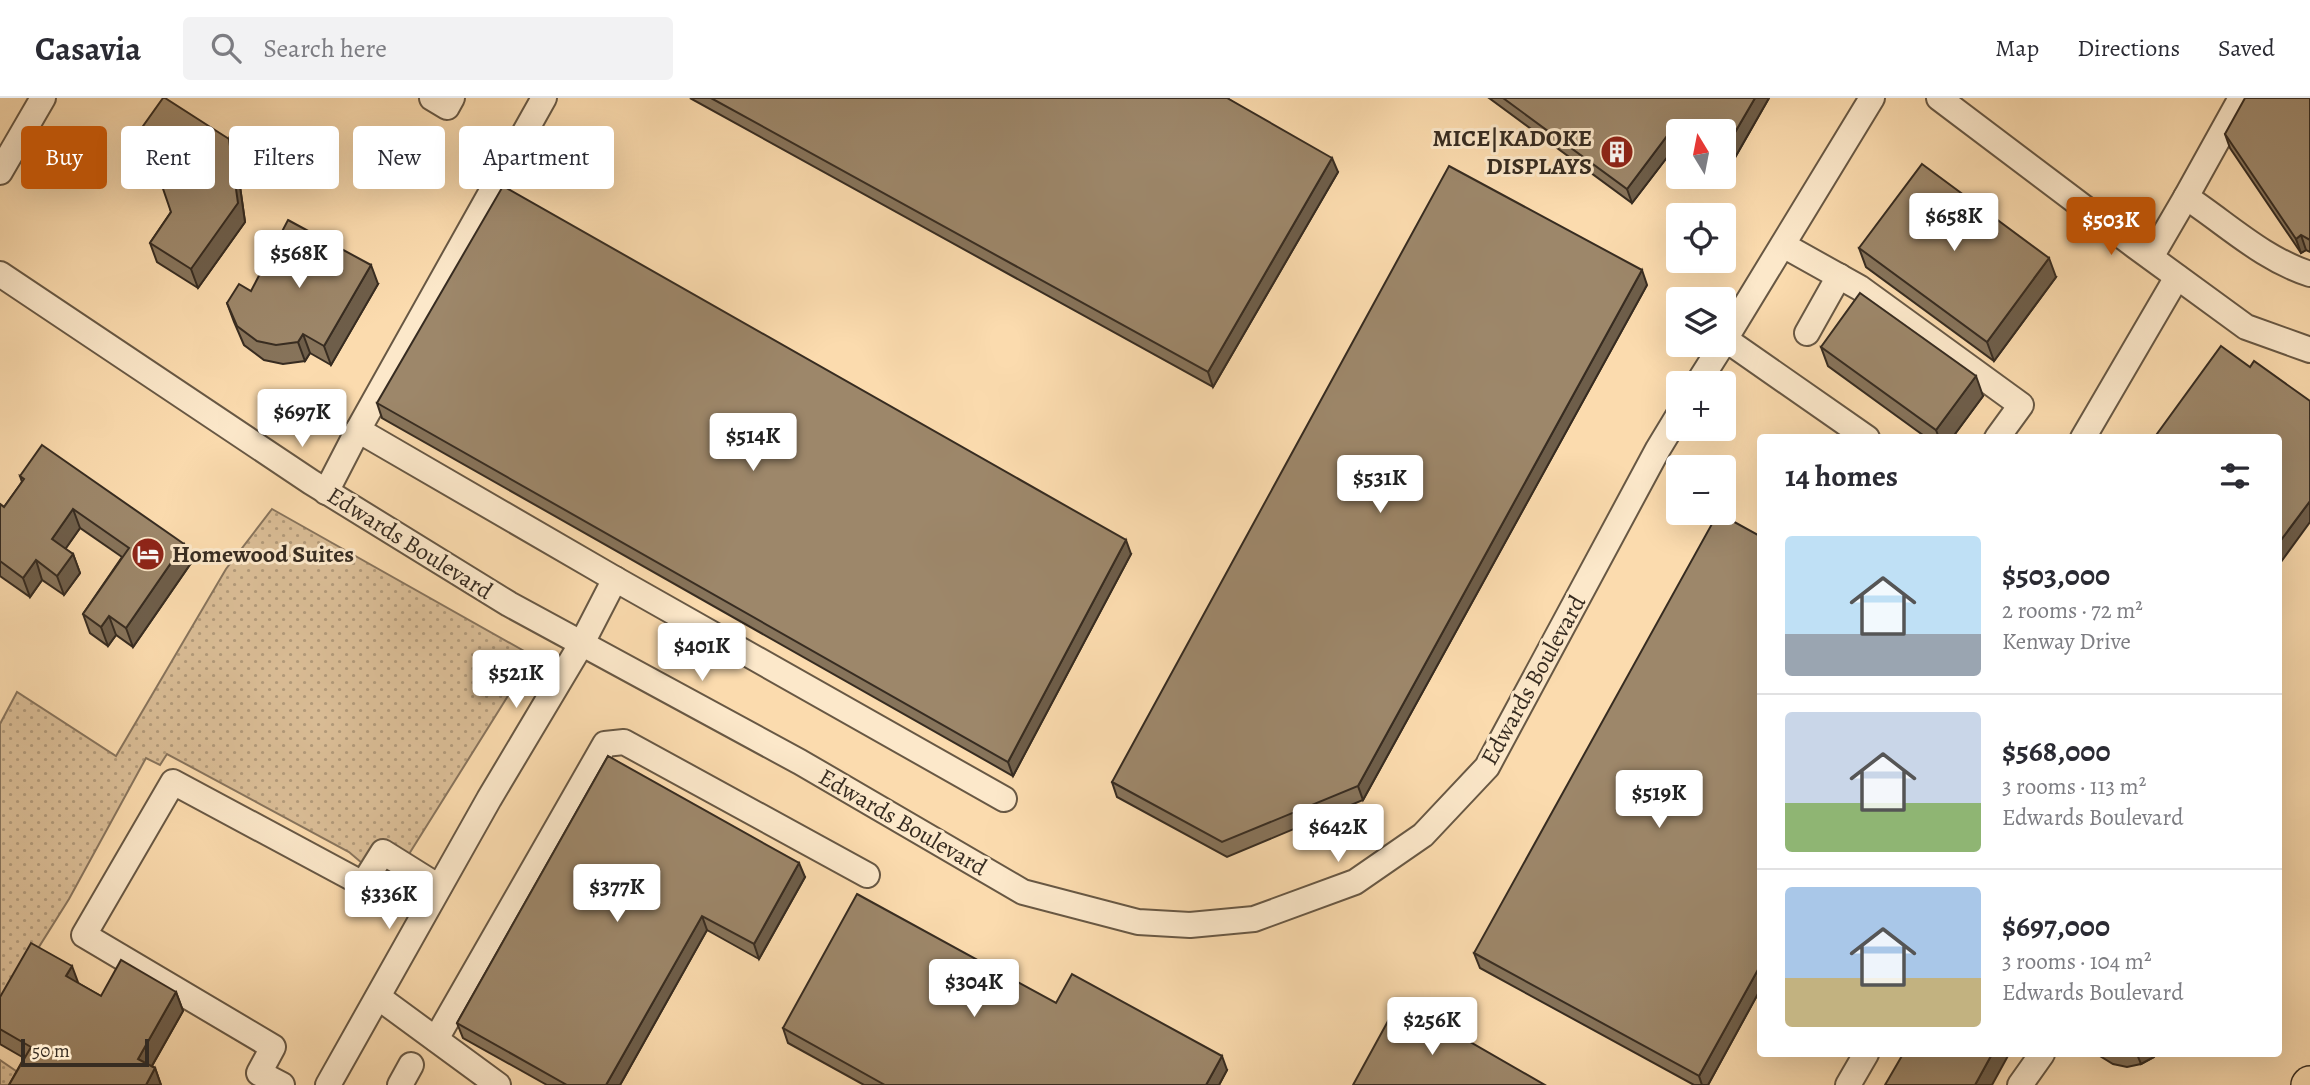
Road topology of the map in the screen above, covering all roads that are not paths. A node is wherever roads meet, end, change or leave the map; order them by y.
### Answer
1 (43, 98) edge
2 (432, 98) edge
3 (452, 98) edge
4 (544, 98) edge
5 (1872, 98) edge
6 (1939, 98) edge
7 (2241, 98) edge
8 (0, 172) edge
9 (2186, 197) junction
10 (1783, 245) junction
11 (2151, 257) junction
12 (0, 274) edge
13 (2310, 274) edge
14 (1839, 276) junction
15 (2177, 277) junction
16 (1736, 322) edge
17 (1807, 333) dead end
18 (1736, 350) edge
19 (2310, 350) edge
20 (358, 430) junction
21 (1861, 434) edge
22 (2000, 434) edge
23 (2085, 434) edge
24 (1666, 436) edge
25 (327, 492) junction
26 (615, 579) junction
27 (582, 643) junction
28 (1004, 799) dead end
29 (867, 875) dead end
30 (439, 887) junction
31 (378, 997) junction
32 (436, 1040) junction
33 (1864, 1057) edge
34 (2040, 1057) edge
35 (282, 1085) edge
36 (328, 1085) edge
37 (498, 1085) edge
38 (1848, 1085) edge
39 (2021, 1085) edge

1 - 8 street
2 - 3 street
4 - 20 street
5 - 10 street
6 - 11 street
7 - 9 street
9 - 11 street
9 - 13 street
10 - 14 street
10 - 16 street
11 - 15 street
12 - 25 street, Edwards Boulevard
14 - 17 street
14 - 22 street
15 - 19 street
15 - 23 street
18 - 21 street
20 - 25 street
20 - 26 street
24 - 27 street, Edwards Boulevard
25 - 27 street, Edwards Boulevard
26 - 27 street
26 - 28 street
27 - 30 street
29 - 32 street
30 - 31 street
30 - 35 street
31 - 32 street
31 - 36 street
32 - 37 street
33 - 38 street
34 - 39 street

